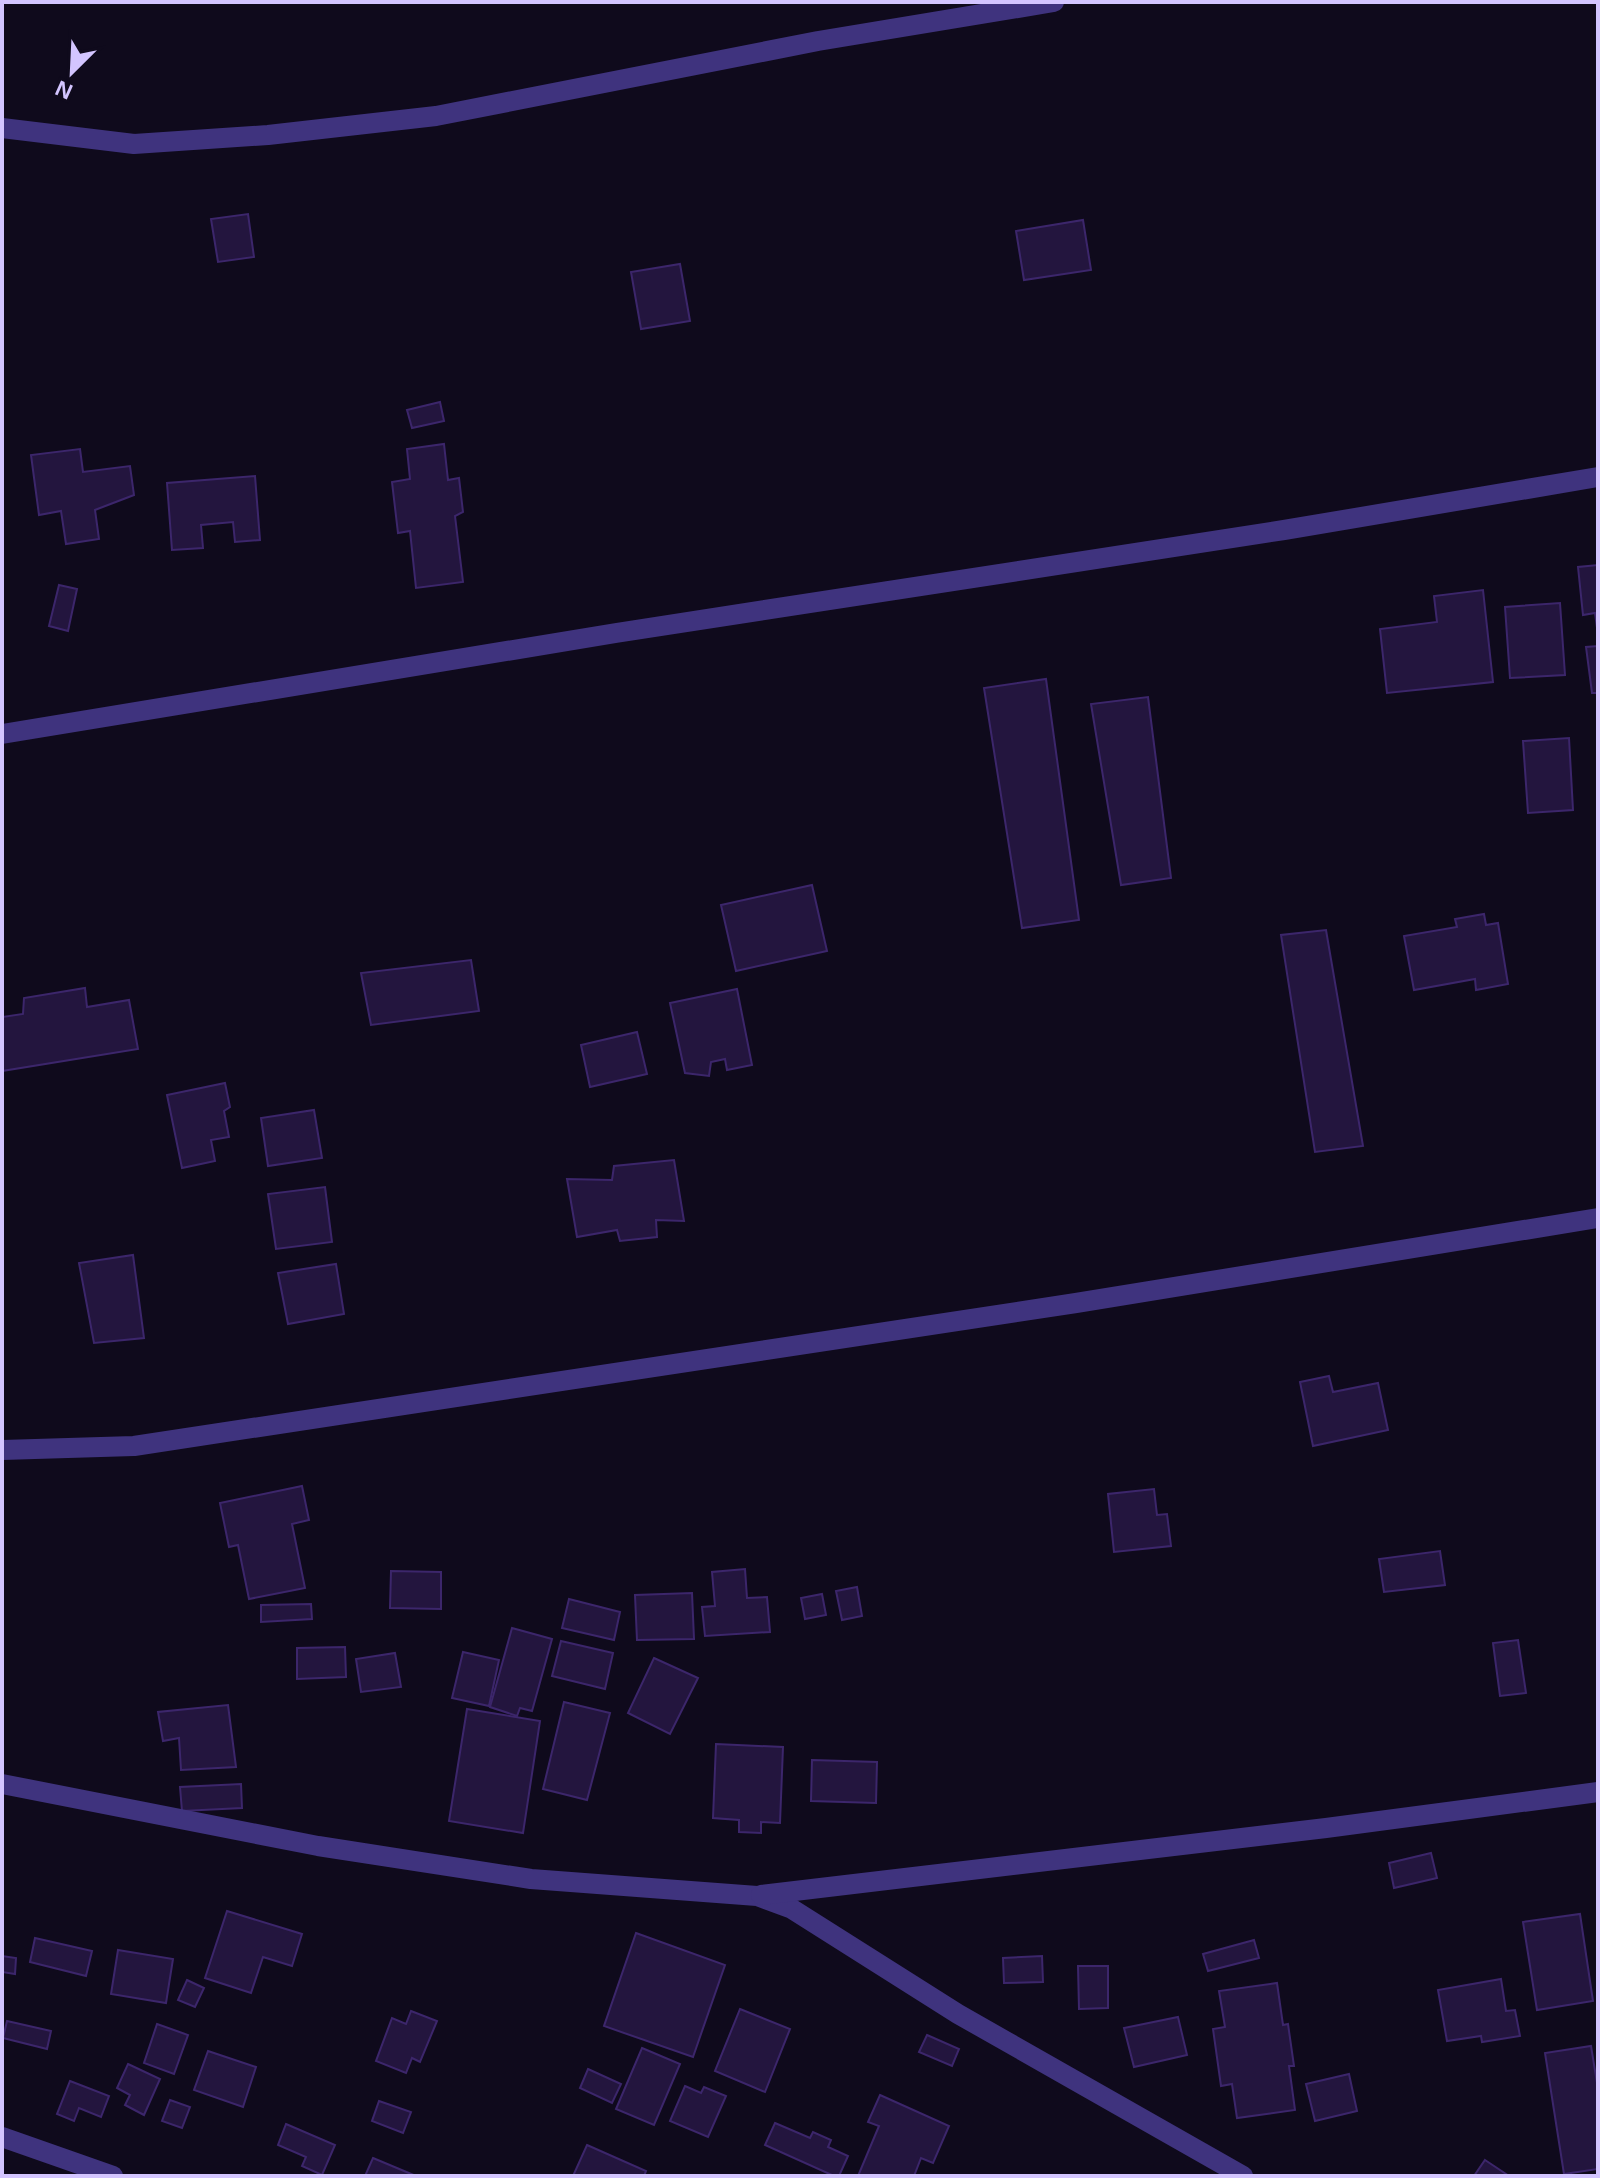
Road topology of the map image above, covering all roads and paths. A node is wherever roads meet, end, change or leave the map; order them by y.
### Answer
1 (1054, 2) edge
2 (2, 128) edge
3 (1598, 477) edge
4 (2, 734) edge
5 (1598, 1218) edge
6 (2, 1450) edge
7 (2, 1784) edge
8 (1598, 1792) edge
9 (757, 1896) junction
10 (2, 2137) edge
11 (113, 2176) edge
12 (1243, 2176) edge

1 - 2 street
3 - 4 street
5 - 6 street
7 - 9 street
8 - 9 street
9 - 12 street
10 - 11 street

